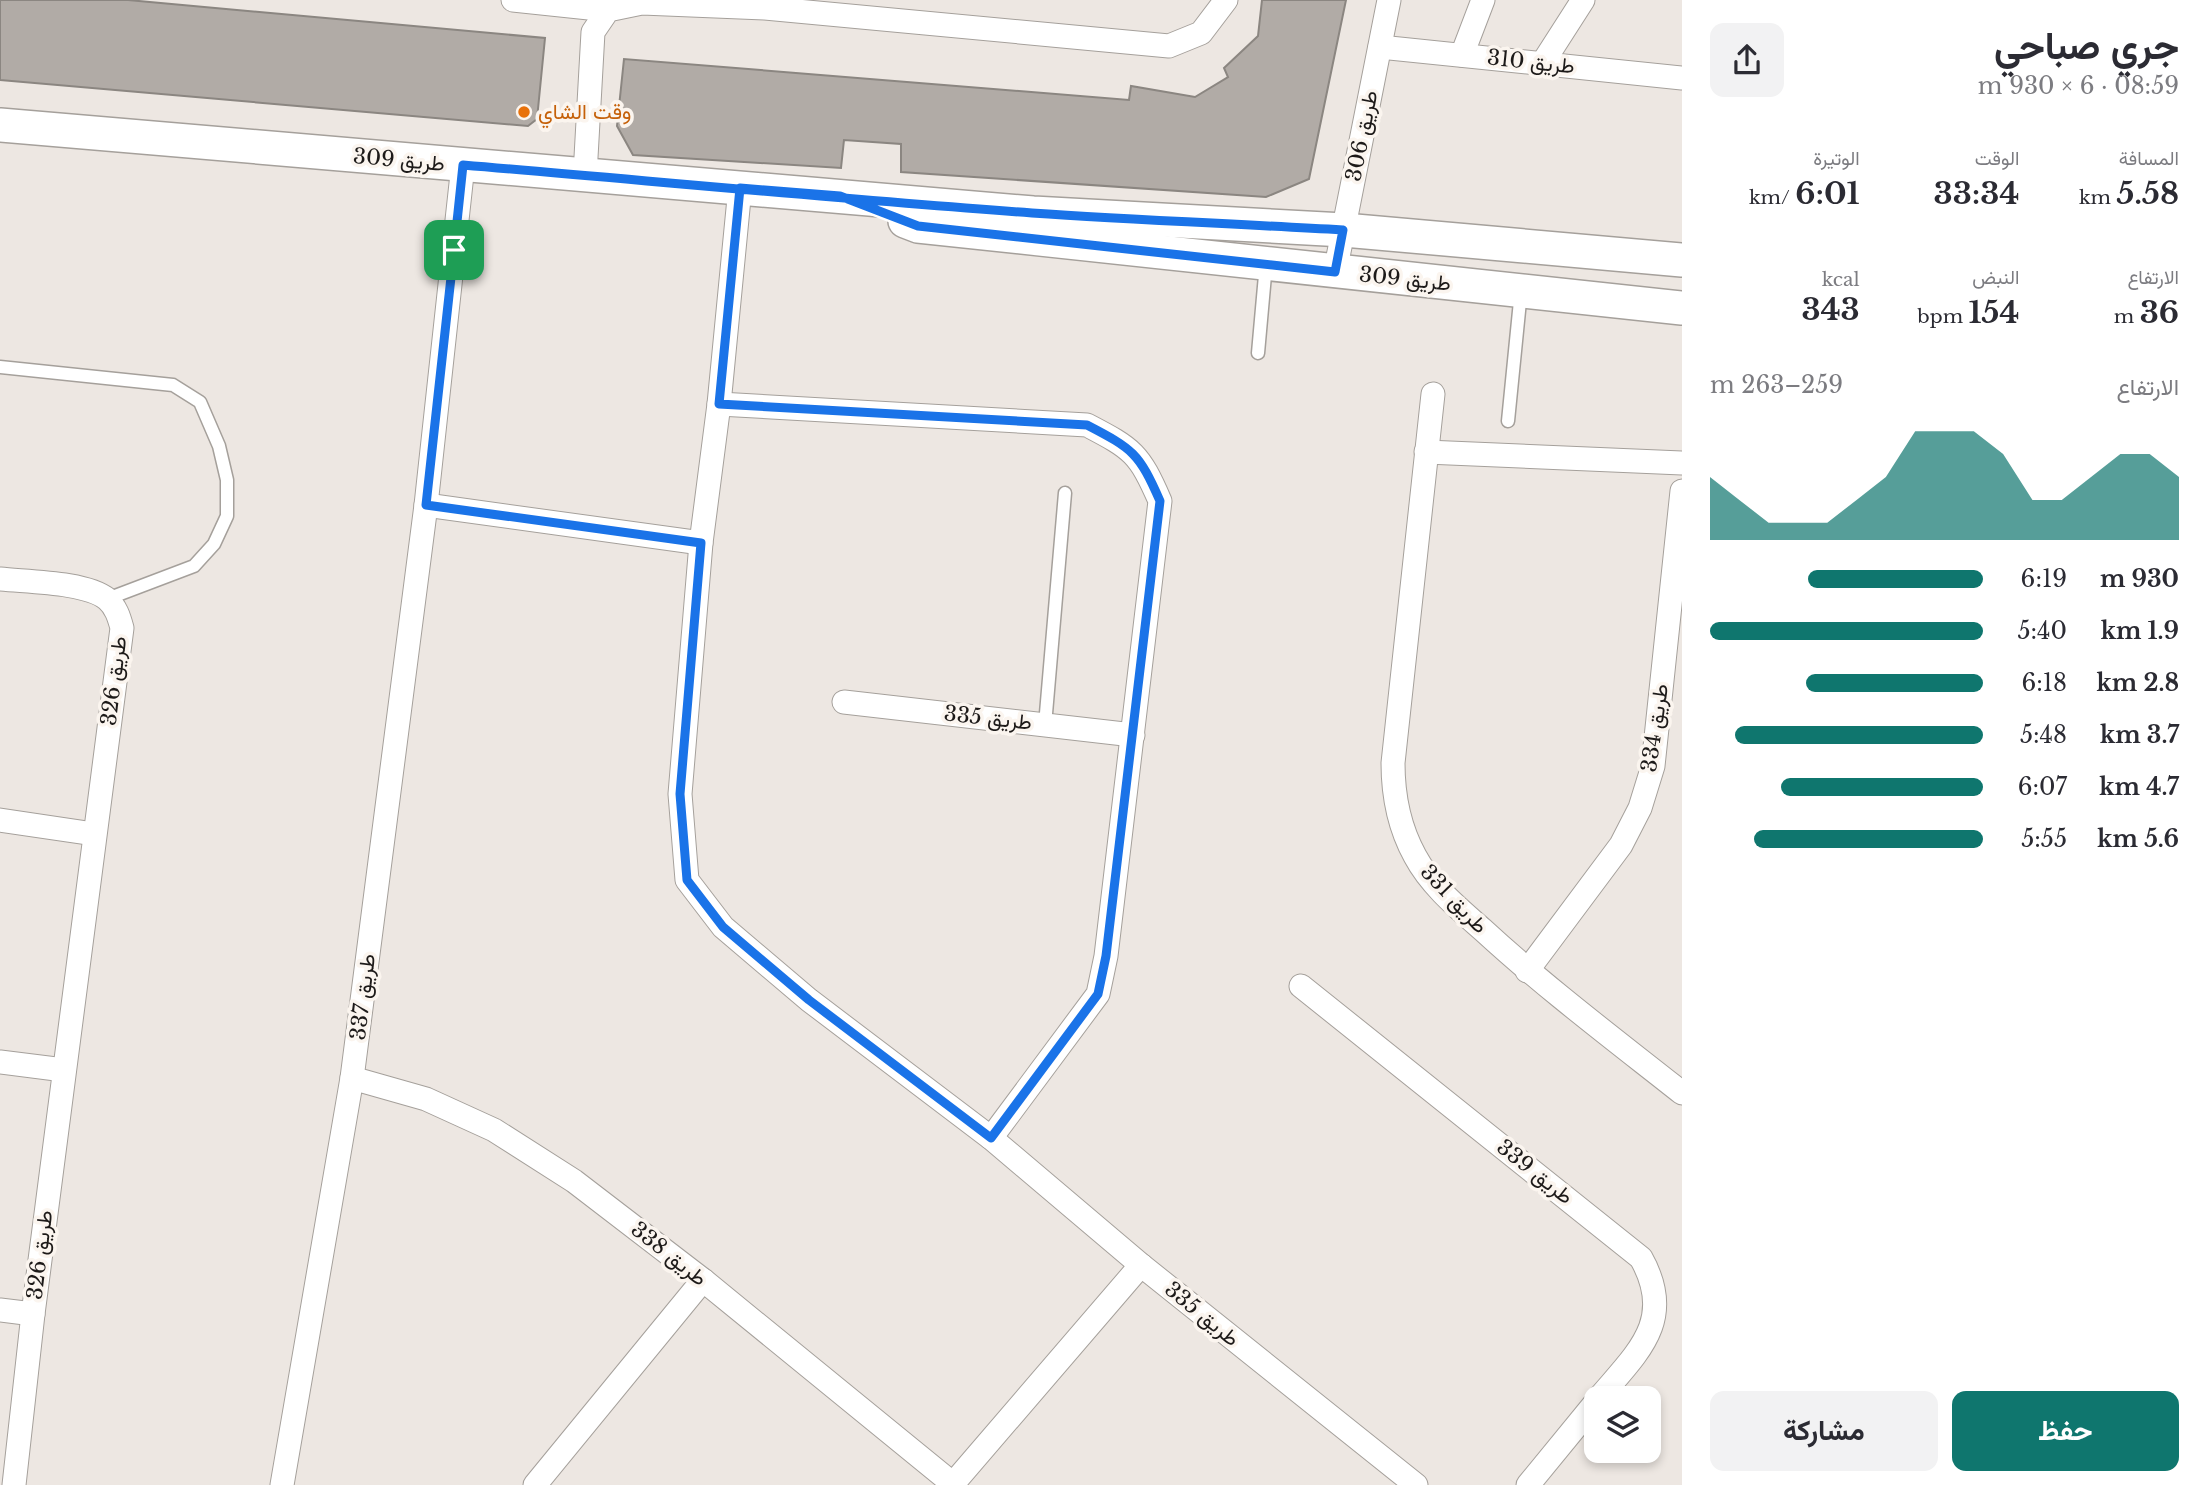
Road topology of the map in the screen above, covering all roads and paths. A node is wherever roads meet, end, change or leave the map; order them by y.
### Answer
1 (513, 0) edge
2 (1226, 0) edge
3 (1389, 0) edge
4 (1483, 0) edge
5 (1583, 0) edge
6 (765, 4) edge
7 (608, 10) junction
8 (1380, 47) junction
9 (1462, 55) junction
10 (1542, 64) junction
11 (1682, 78) edge
12 (0, 125) edge
13 (463, 165) junction
14 (585, 176) junction
15 (740, 188) junction
16 (840, 196) junction
17 (1343, 230) junction
18 (1682, 260) edge
19 (1266, 264) junction
20 (1335, 272) junction
21 (1521, 291) junction
22 (1682, 308) edge
23 (1258, 353) dead end
24 (0, 367) edge
25 (1433, 394) dead end
26 (719, 404) junction
27 (1508, 421) dead end
28 (1426, 452) junction
29 (1682, 463) edge
30 (1682, 491) edge
31 (1065, 493) dead end
32 (426, 505) junction
33 (701, 543) junction
34 (0, 579) edge
35 (107, 600) junction
36 (844, 702) dead end
37 (1045, 725) junction
38 (1133, 735) junction
39 (0, 820) edge
40 (94, 834) junction
41 (1527, 971) junction
42 (1301, 986) dead end
43 (0, 1062) edge
44 (64, 1070) junction
45 (352, 1078) junction
46 (1682, 1093) edge
47 (991, 1138) junction
48 (1141, 1265) junction
49 (703, 1280) junction
50 (0, 1310) edge
51 (33, 1314) junction
52 (1609, 1386) edge
53 (1584, 1417) edge
54 (13, 1485) edge
55 (282, 1485) edge
56 (535, 1485) edge
57 (952, 1485) edge
58 (1416, 1485) edge
59 (1528, 1485) edge

1 - 7 street
2 - 6 street
3 - 8 street, طريق 306
4 - 9 street
5 - 10 street
6 - 7 street
7 - 14 street
8 - 9 street, طريق 310
8 - 17 street, طريق 306
9 - 10 street, طريق 310
10 - 11 street, طريق 310
12 - 13 street, طريق 309
13 - 14 street, طريق 309
13 - 32 street, طريق 337
14 - 15 street, طريق 309
15 - 16 street, طريق 309
15 - 26 street, طريق 335
16 - 17 street, طريق 309
16 - 19 street, طريق 309
17 - 18 street, طريق 309
17 - 20 street, طريق 306
19 - 20 street, طريق 309
19 - 23 lane
20 - 21 street, طريق 309
21 - 22 street, طريق 309
21 - 27 lane
24 - 35 lane
25 - 28 street, طريق 331
26 - 33 street, طريق 335
26 - 38 street
28 - 29 street
28 - 41 street, طريق 331
30 - 41 street, طريق 334
31 - 37 lane
32 - 33 street
32 - 45 street, طريق 337
33 - 47 street, طريق 335
34 - 35 street
35 - 40 street, طريق 326
36 - 37 street, طريق 335
37 - 38 street, طريق 335
38 - 47 street
39 - 40 street
40 - 44 street, طريق 326
41 - 46 street, طريق 331
42 - 52 street, طريق 339
43 - 44 street
44 - 51 street, طريق 326
45 - 49 street, طريق 338
45 - 55 street, طريق 337
47 - 48 street, طريق 335
48 - 57 street, طريق 338
48 - 58 street, طريق 335
49 - 56 street
49 - 57 street, طريق 338
50 - 51 street, طريق 326
51 - 54 street, طريق 326
53 - 59 street, طريق 339

